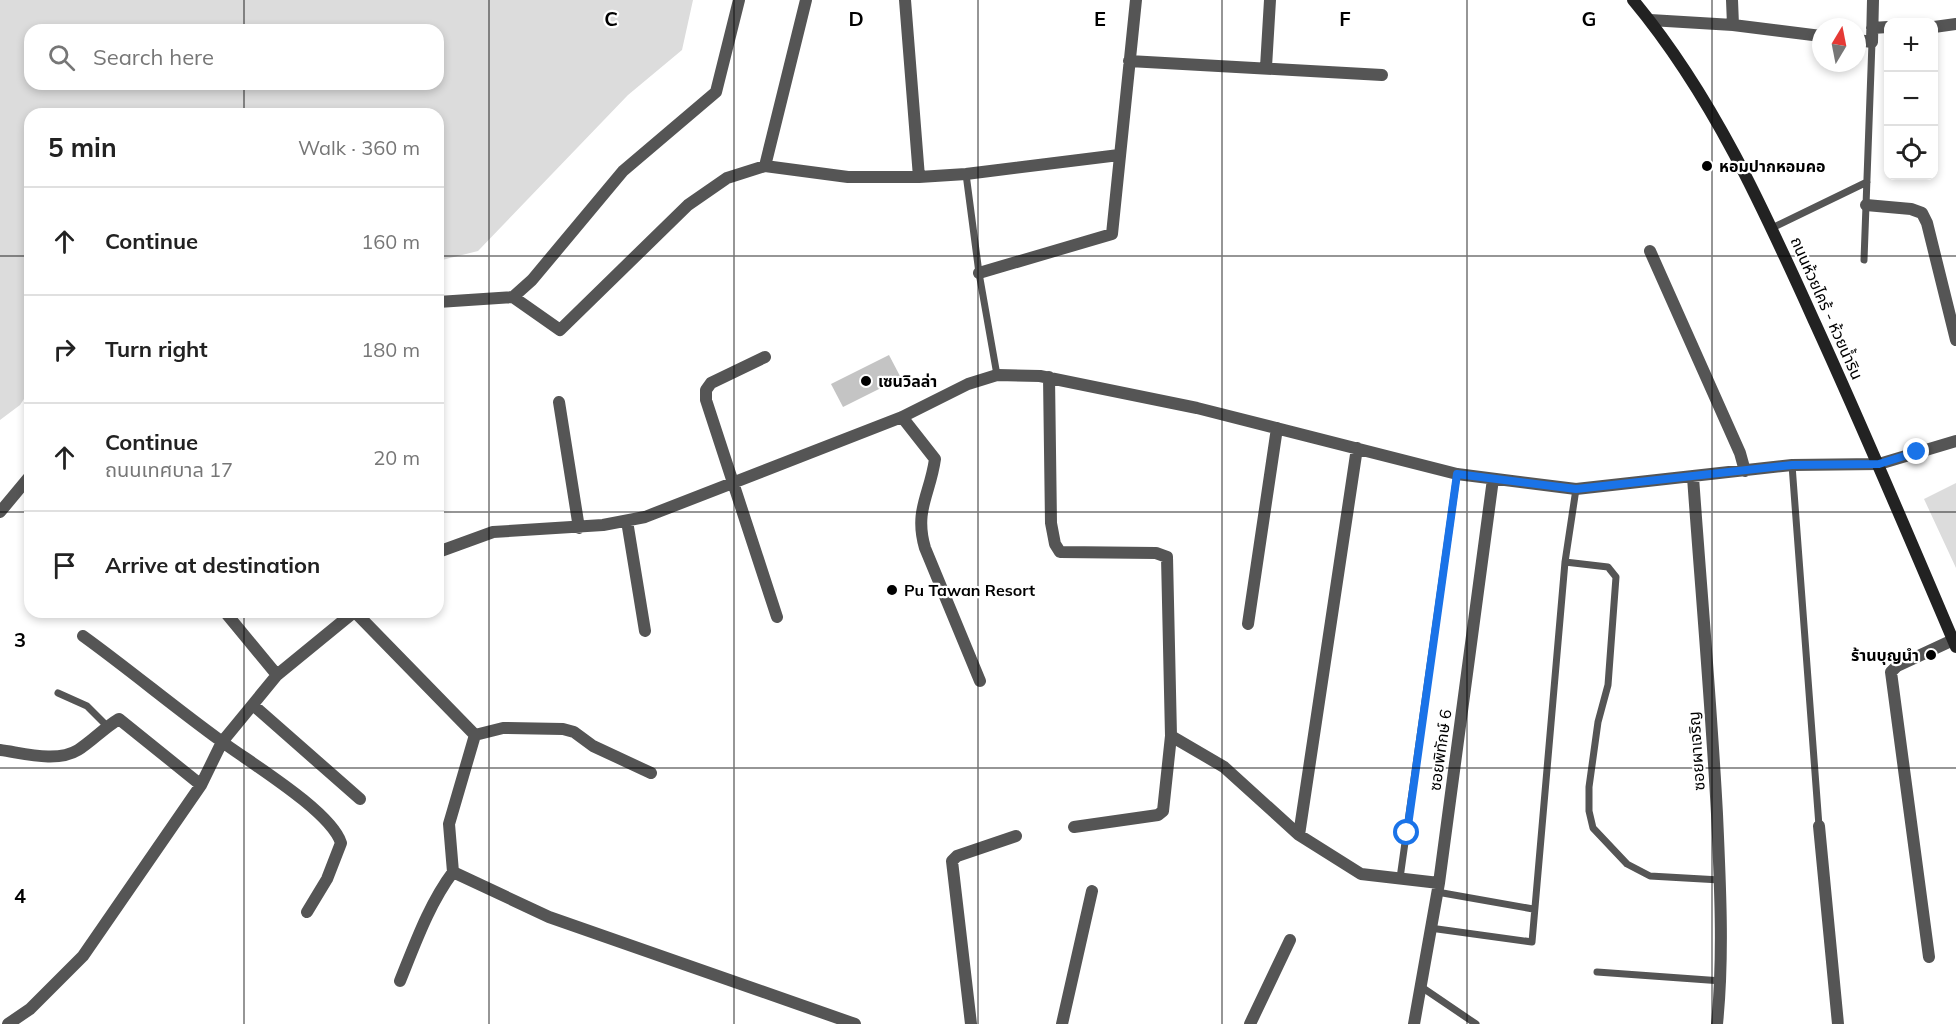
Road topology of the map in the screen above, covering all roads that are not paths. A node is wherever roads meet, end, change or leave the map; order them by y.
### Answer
1 (739, 0) edge
2 (806, 0) edge
3 (904, 0) edge
4 (1136, 0) edge
5 (1270, 0) edge
6 (1633, 0) edge
7 (1732, 0) edge
8 (1873, 0) edge
9 (1650, 20) junction
10 (1956, 24) edge
11 (1734, 25) junction
12 (1938, 26) edge
13 (1884, 27) edge
14 (1872, 28) junction
15 (1812, 35) edge
16 (1866, 41) edge
17 (1872, 42) junction
18 (1128, 61) junction
19 (1266, 67) junction
20 (1382, 75) dead end
21 (1119, 154) junction
22 (765, 166) junction
23 (966, 174) junction
24 (919, 177) junction
25 (1867, 182) junction
26 (1866, 205) junction
27 (1772, 228) junction
28 (1650, 251) dead end
29 (1864, 261) dead end
30 (979, 273) junction
31 (513, 297) junction
32 (444, 302) edge
33 (1956, 340) edge
34 (765, 357) dead end
35 (997, 375) junction
36 (1049, 377) junction
37 (559, 402) dead end
38 (902, 417) junction
39 (1277, 428) junction
40 (1956, 441) edge
41 (1357, 448) junction
42 (1879, 464) junction
43 (1792, 465) junction
44 (1745, 471) junction
45 (1457, 474) junction
46 (1693, 477) junction
47 (1493, 479) junction
48 (24, 483) edge
49 (731, 484) junction
50 (1576, 489) junction
51 (0, 512) edge
52 (627, 521) junction
53 (579, 528) junction
54 (444, 550) edge
55 (1565, 562) junction
56 (777, 617) dead end
57 (230, 618) edge
58 (348, 618) edge
59 (361, 618) edge
60 (1248, 624) dead end
61 (645, 631) dead end
62 (83, 636) dead end
63 (1954, 644) edge
64 (277, 675) junction
65 (980, 681) dead end
66 (58, 693) dead end
67 (253, 705) junction
68 (107, 726) junction
69 (475, 735) junction
70 (1171, 736) junction
71 (222, 742) junction
72 (0, 750) edge
73 (651, 773) dead end
74 (201, 785) junction
75 (360, 799) dead end
76 (1819, 826) joint
77 (1074, 827) dead end
78 (1299, 835) junction
79 (1016, 836) dead end
80 (453, 872) junction
81 (1400, 878) junction
82 (1720, 880) junction
83 (1438, 887) junction
84 (1092, 891) dead end
85 (1533, 909) junction
86 (307, 912) dead end
87 (1430, 928) junction
88 (1290, 940) dead end
89 (1929, 957) dead end
90 (1597, 972) dead end
91 (400, 981) dead end
92 (1722, 981) junction
93 (1420, 986) junction
94 (8, 1024) edge
95 (855, 1024) edge
96 (970, 1024) edge
97 (1062, 1024) edge
98 (1250, 1024) edge
99 (1414, 1024) edge
100 (1476, 1024) edge
101 (1718, 1024) edge
102 (1838, 1024) edge

1 - 31 street
2 - 22 street
3 - 24 street
4 - 18 street
5 - 19 street
6 - 9 main road, ถนนห้วยไคร้ - ห้วยน้ำริน
7 - 11 street
8 - 14 street
9 - 11 street
9 - 27 main road, ถนนห้วยไคร้ - ห้วยน้ำริน
10 - 12 street
11 - 15 street
13 - 14 street
14 - 17 street
16 - 17 street
17 - 25 lane
18 - 19 street
18 - 21 street
19 - 20 street
21 - 23 street
21 - 30 street
22 - 24 street
22 - 31 street
23 - 24 street
23 - 30 lane
25 - 26 lane
25 - 27 lane
26 - 29 lane
26 - 33 street
27 - 42 main road, ถนนห้วยไคร้ - ห้วยน้ำริน
28 - 44 street
30 - 35 lane
31 - 32 street
34 - 49 street
35 - 36 street
35 - 38 street
36 - 39 street
36 - 70 street
37 - 53 street
38 - 49 street
38 - 65 street
39 - 41 street
39 - 60 street
40 - 42 street
41 - 45 street
41 - 78 street
42 - 43 street
42 - 63 main road, ถนนห้วยไคร้ - ห้วยน้ำริน
43 - 44 street
43 - 76 lane
44 - 46 street
45 - 47 street
45 - 81 lane
46 - 50 street
46 - 82 street, ซอยผาเจริญ
47 - 50 street
47 - 83 street, ซอยพิทักษ์ 6
48 - 51 street
49 - 52 street
49 - 56 street
50 - 55 lane
52 - 53 street
52 - 61 street
53 - 54 street
55 - 82 lane
55 - 85 lane
57 - 64 street
58 - 64 street
59 - 69 street
62 - 71 street
63 - 89 street
64 - 67 street
66 - 68 lane
67 - 71 street
67 - 75 street
68 - 72 street
68 - 74 street
69 - 73 street
69 - 80 street
70 - 77 street
70 - 78 street
71 - 74 street
71 - 86 street
74 - 94 street
76 - 102 street
78 - 81 street
79 - 96 street
80 - 91 street
80 - 95 street
81 - 83 street
82 - 92 street, ซอยผาเจริญ
83 - 85 lane
83 - 87 street, ซอยพิทักษ์ 6
84 - 97 street
85 - 87 lane
87 - 93 street, ซอยพิทักษ์ 6
88 - 98 street
90 - 92 lane
92 - 101 street, ซอยผาเจริญ
93 - 99 street, ซอยพิทักษ์ 6
93 - 100 lane

